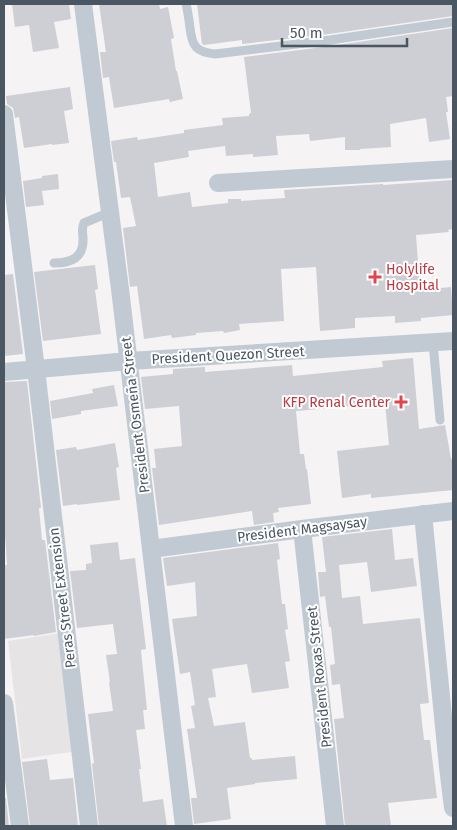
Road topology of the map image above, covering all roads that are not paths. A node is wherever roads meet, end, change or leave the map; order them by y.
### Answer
1 (83, 4) edge
2 (186, 4) edge
3 (453, 22) edge
4 (4, 114) edge
5 (453, 169) edge
6 (218, 182) dead end
7 (110, 212) junction
8 (54, 263) dead end
9 (453, 341) edge
10 (433, 343) junction
11 (129, 361) junction
12 (36, 369) junction
13 (4, 372) edge
14 (440, 420) dead end
15 (453, 510) edge
16 (423, 514) junction
17 (302, 529) junction
18 (151, 549) junction
19 (4, 703) edge
20 (453, 808) edge
21 (20, 826) edge
22 (90, 826) edge
23 (184, 826) edge
24 (335, 826) edge

1 - 7 street, President Osmeña Street
2 - 3 lane
4 - 12 street, Peras Street Extension
5 - 6 street
7 - 8 lane
7 - 11 street, President Osmeña Street
9 - 10 street, President Quezon Street
10 - 11 street, President Quezon Street
10 - 14 lane
11 - 12 street, President Quezon Street
11 - 18 street, President Osmeña Street
12 - 13 street, President Quezon Street
12 - 22 street, Peras Street Extension
15 - 16 street, President Magsaysay
16 - 17 street, President Magsaysay
16 - 20 street
17 - 18 street, President Magsaysay
17 - 24 street, President Roxas Street
18 - 23 street, President Osmeña Street
19 - 21 street

